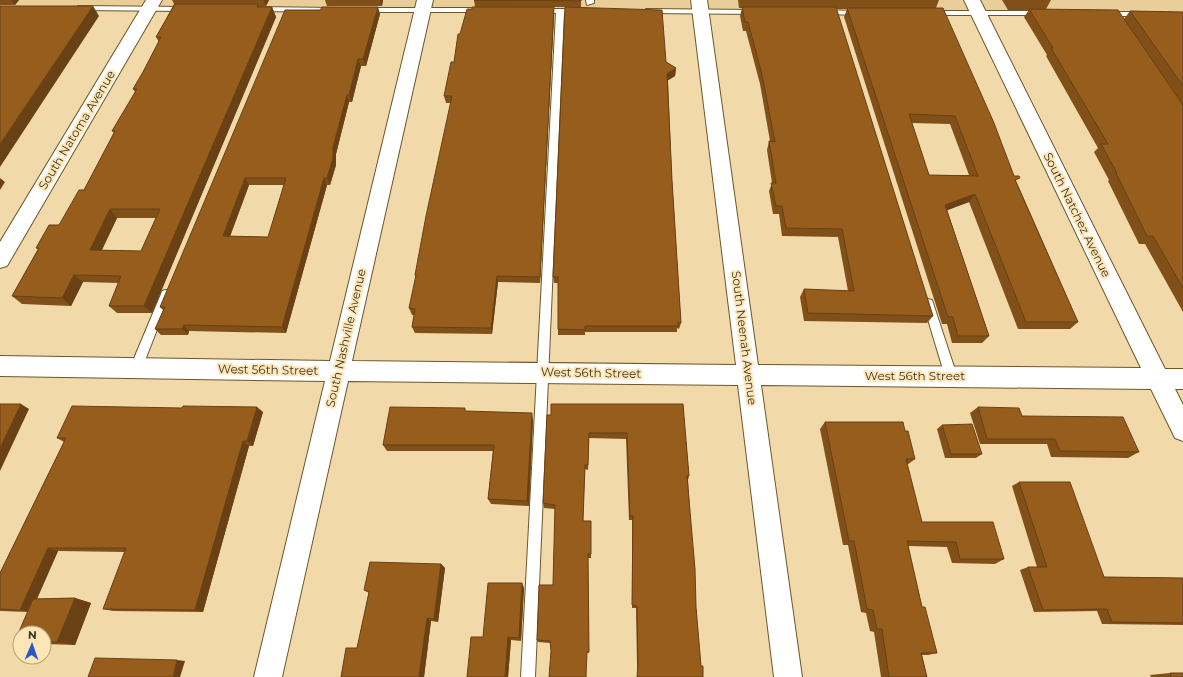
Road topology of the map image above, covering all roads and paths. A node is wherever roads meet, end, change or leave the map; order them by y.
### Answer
1 (152, 4) edge
2 (424, 5) edge
3 (591, 5) edge
4 (700, 6) edge
5 (975, 7) edge
6 (70, 8) edge
7 (194, 9) edge
8 (248, 9) edge
9 (492, 10) edge
10 (530, 11) edge
11 (560, 11) junction
12 (637, 11) edge
13 (762, 12) edge
14 (815, 12) edge
15 (868, 12) edge
16 (922, 13) edge
17 (1048, 14) edge
18 (1100, 14) edge
19 (1153, 14) edge
20 (0, 260) edge
21 (170, 286) edge
22 (925, 294) edge
23 (0, 366) edge
24 (136, 368) junction
25 (339, 371) junction
26 (542, 372) junction
27 (748, 375) junction
28 (951, 376) junction
29 (1158, 378) junction
30 (1183, 379) edge
31 (1183, 430) edge
32 (268, 677) edge
33 (528, 677) edge
34 (788, 677) edge

1 - 6 lane
1 - 7 lane
1 - 20 street, South Natoma Avenue
2 - 8 lane
2 - 9 lane
2 - 25 street, South Nashville Avenue
3 - 11 lane
4 - 12 lane
4 - 13 lane
4 - 27 street, South Neenah Avenue
5 - 16 lane
5 - 17 lane
5 - 29 street, South Natchez Avenue
10 - 11 lane
11 - 26 lane
14 - 15 lane
18 - 19 lane
21 - 24 lane
22 - 28 lane
23 - 24 street, West 56th Street
24 - 25 street, West 56th Street
25 - 26 street, West 56th Street
25 - 32 street, South Nashville Avenue
26 - 27 street, West 56th Street
26 - 33 lane
27 - 28 street, West 56th Street
27 - 34 street, South Neenah Avenue
28 - 29 street, West 56th Street
29 - 30 street, West 56th Street
29 - 31 street, South Natchez Avenue

